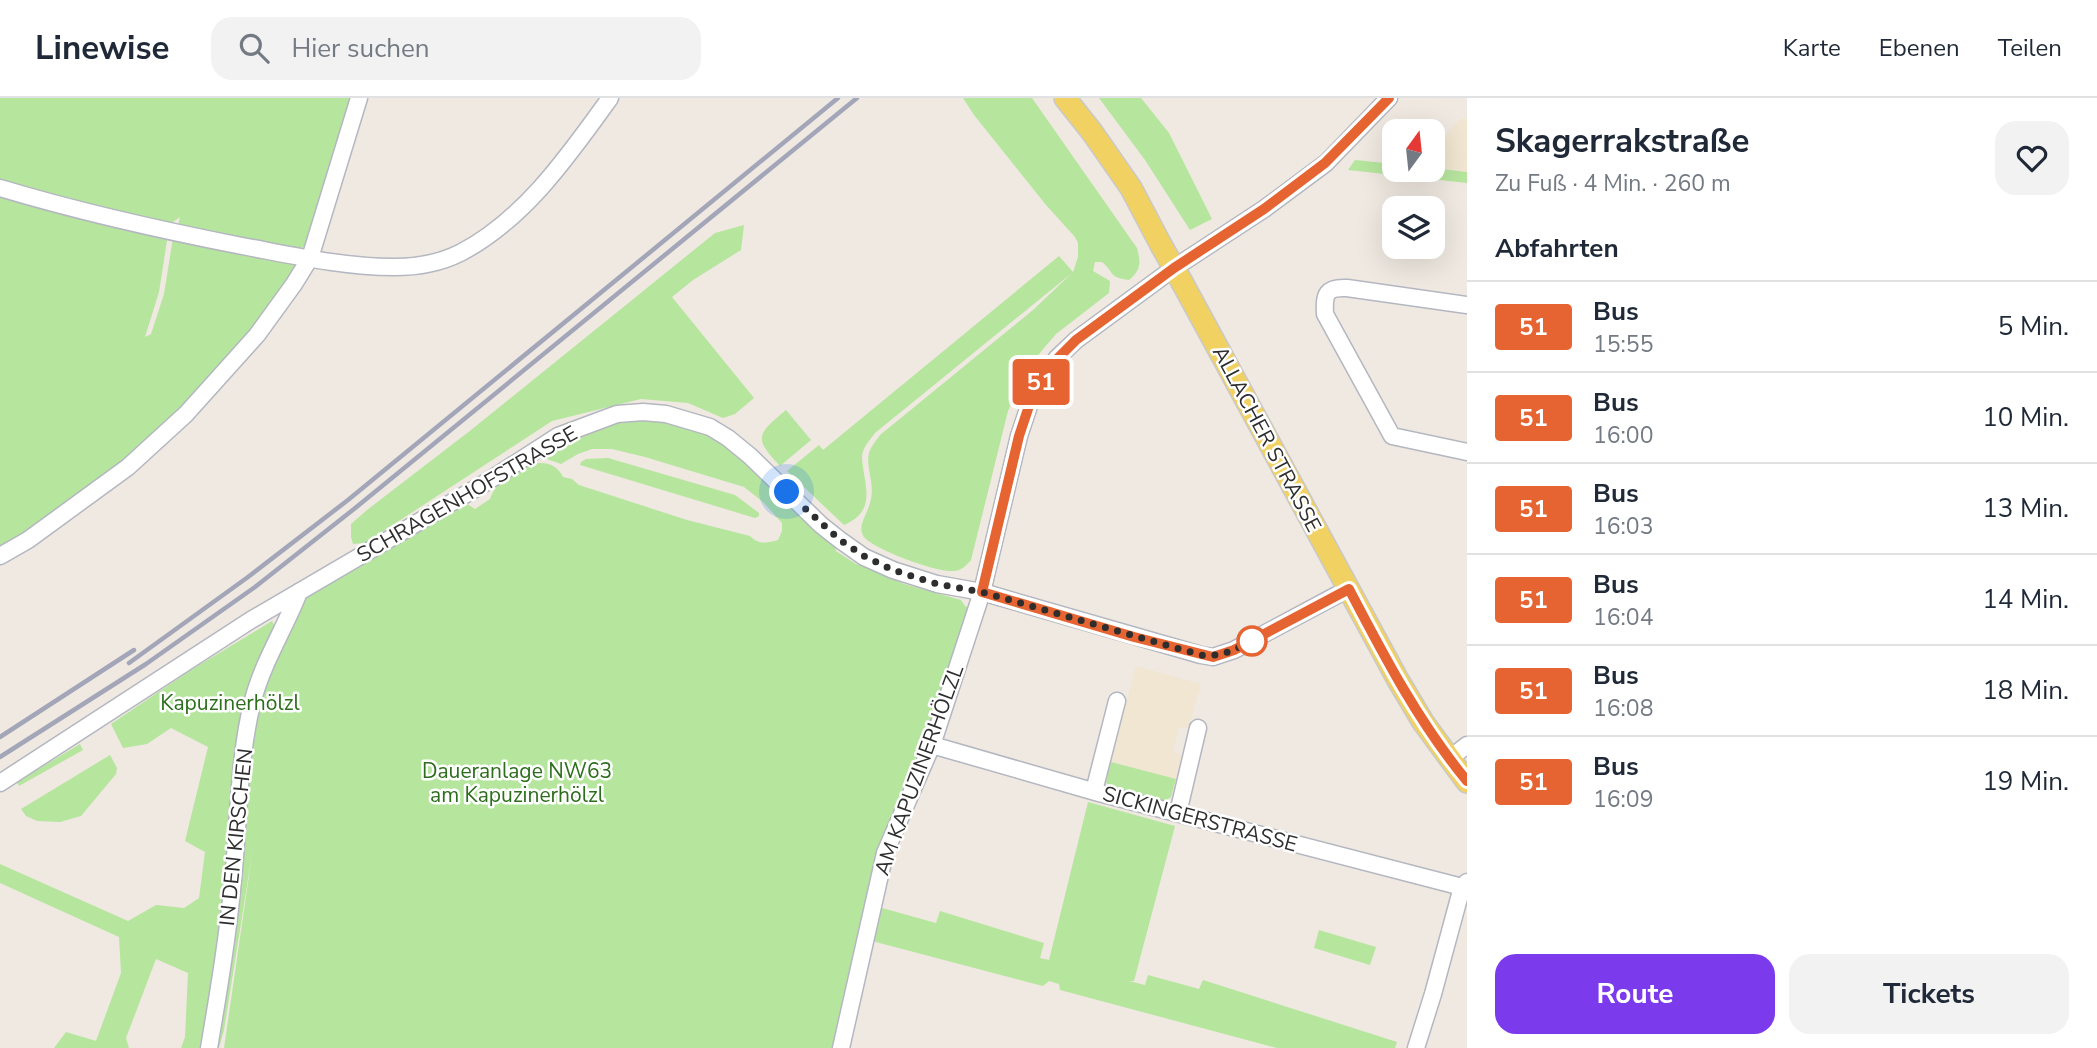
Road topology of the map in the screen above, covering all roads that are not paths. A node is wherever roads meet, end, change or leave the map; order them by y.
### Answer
1 (359, 98) edge
2 (610, 98) edge
3 (1065, 98) edge
4 (1389, 98) edge
5 (0, 188) edge
6 (310, 258) junction
7 (1178, 276) junction
8 (1467, 305) edge
9 (1467, 452) edge
10 (0, 556) edge
11 (1349, 589) junction
12 (299, 592) junction
13 (982, 592) junction
14 (1116, 701) dead end
15 (1198, 728) dead end
16 (932, 745) junction
17 (1467, 745) edge
18 (1448, 759) junction
19 (1467, 782) edge
20 (0, 783) edge
21 (1094, 791) junction
22 (1178, 814) junction
23 (1464, 884) edge
24 (209, 1048) edge
25 (841, 1048) edge
26 (1416, 1048) edge

1 - 6 street
2 - 6 street
3 - 7 main road, ALLACHER STRASSE, bridge
4 - 7 street, AM KAPUZINERHÖLZL
5 - 6 street
6 - 10 street
7 - 11 main road, ALLACHER STRASSE
7 - 13 street, AM KAPUZINERHÖLZL
8 - 9 street
11 - 13 street, SCHRAGENHOFSTRASSE
11 - 18 main road, ALLACHER STRASSE
12 - 13 street, SCHRAGENHOFSTRASSE
12 - 20 street, SCHRAGENHOFSTRASSE
12 - 24 street, IN DEN KIRSCHEN
13 - 16 street, AM KAPUZINERHÖLZL
14 - 21 street
15 - 22 street
16 - 21 street, SICKINGERSTRASSE
16 - 25 street, AM KAPUZINERHÖLZL
17 - 18 street
18 - 19 main road, ALLACHER STRASSE
21 - 22 street, SICKINGERSTRASSE
22 - 23 street, SICKINGERSTRASSE
23 - 26 street

